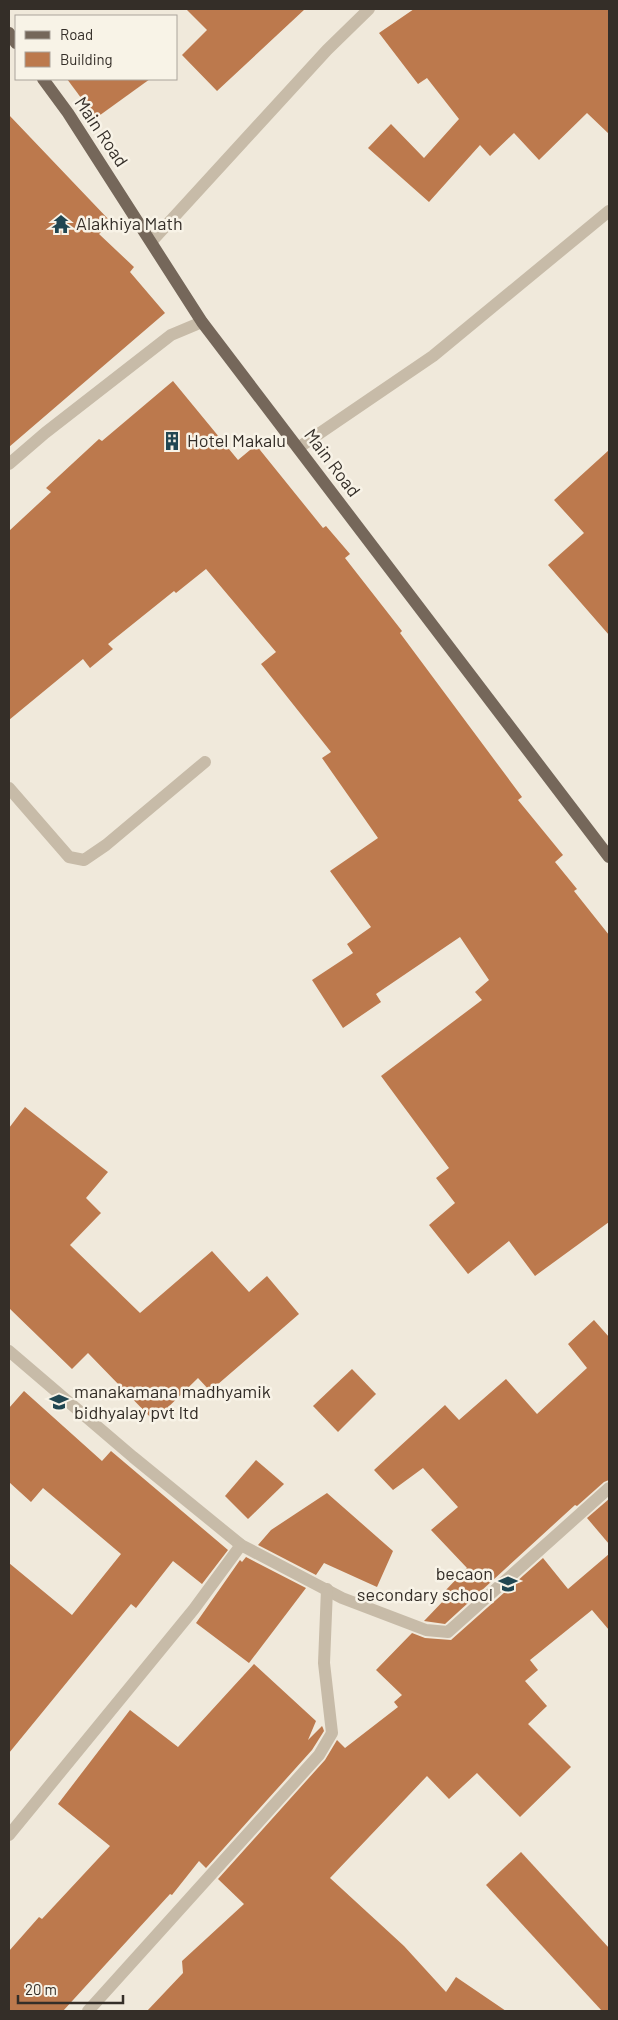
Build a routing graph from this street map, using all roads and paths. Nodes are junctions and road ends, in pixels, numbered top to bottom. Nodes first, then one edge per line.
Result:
1 (369, 9) edge
2 (44, 80) edge
3 (609, 211) edge
4 (152, 241) junction
5 (202, 322) junction
6 (298, 448) junction
7 (9, 464) edge
8 (204, 762) dead end
9 (9, 788) edge
10 (609, 857) edge
11 (9, 1351) edge
12 (609, 1488) edge
13 (241, 1546) junction
14 (327, 1588) junction
15 (9, 1835) edge
16 (88, 2011) edge

1 - 4 street
2 - 4 main road, Main Road
3 - 6 street
4 - 5 main road, Main Road
5 - 6 main road, Main Road
5 - 7 street
6 - 10 main road, Main Road
8 - 9 street
11 - 13 street
12 - 14 street
13 - 14 street
13 - 15 street
14 - 16 street

